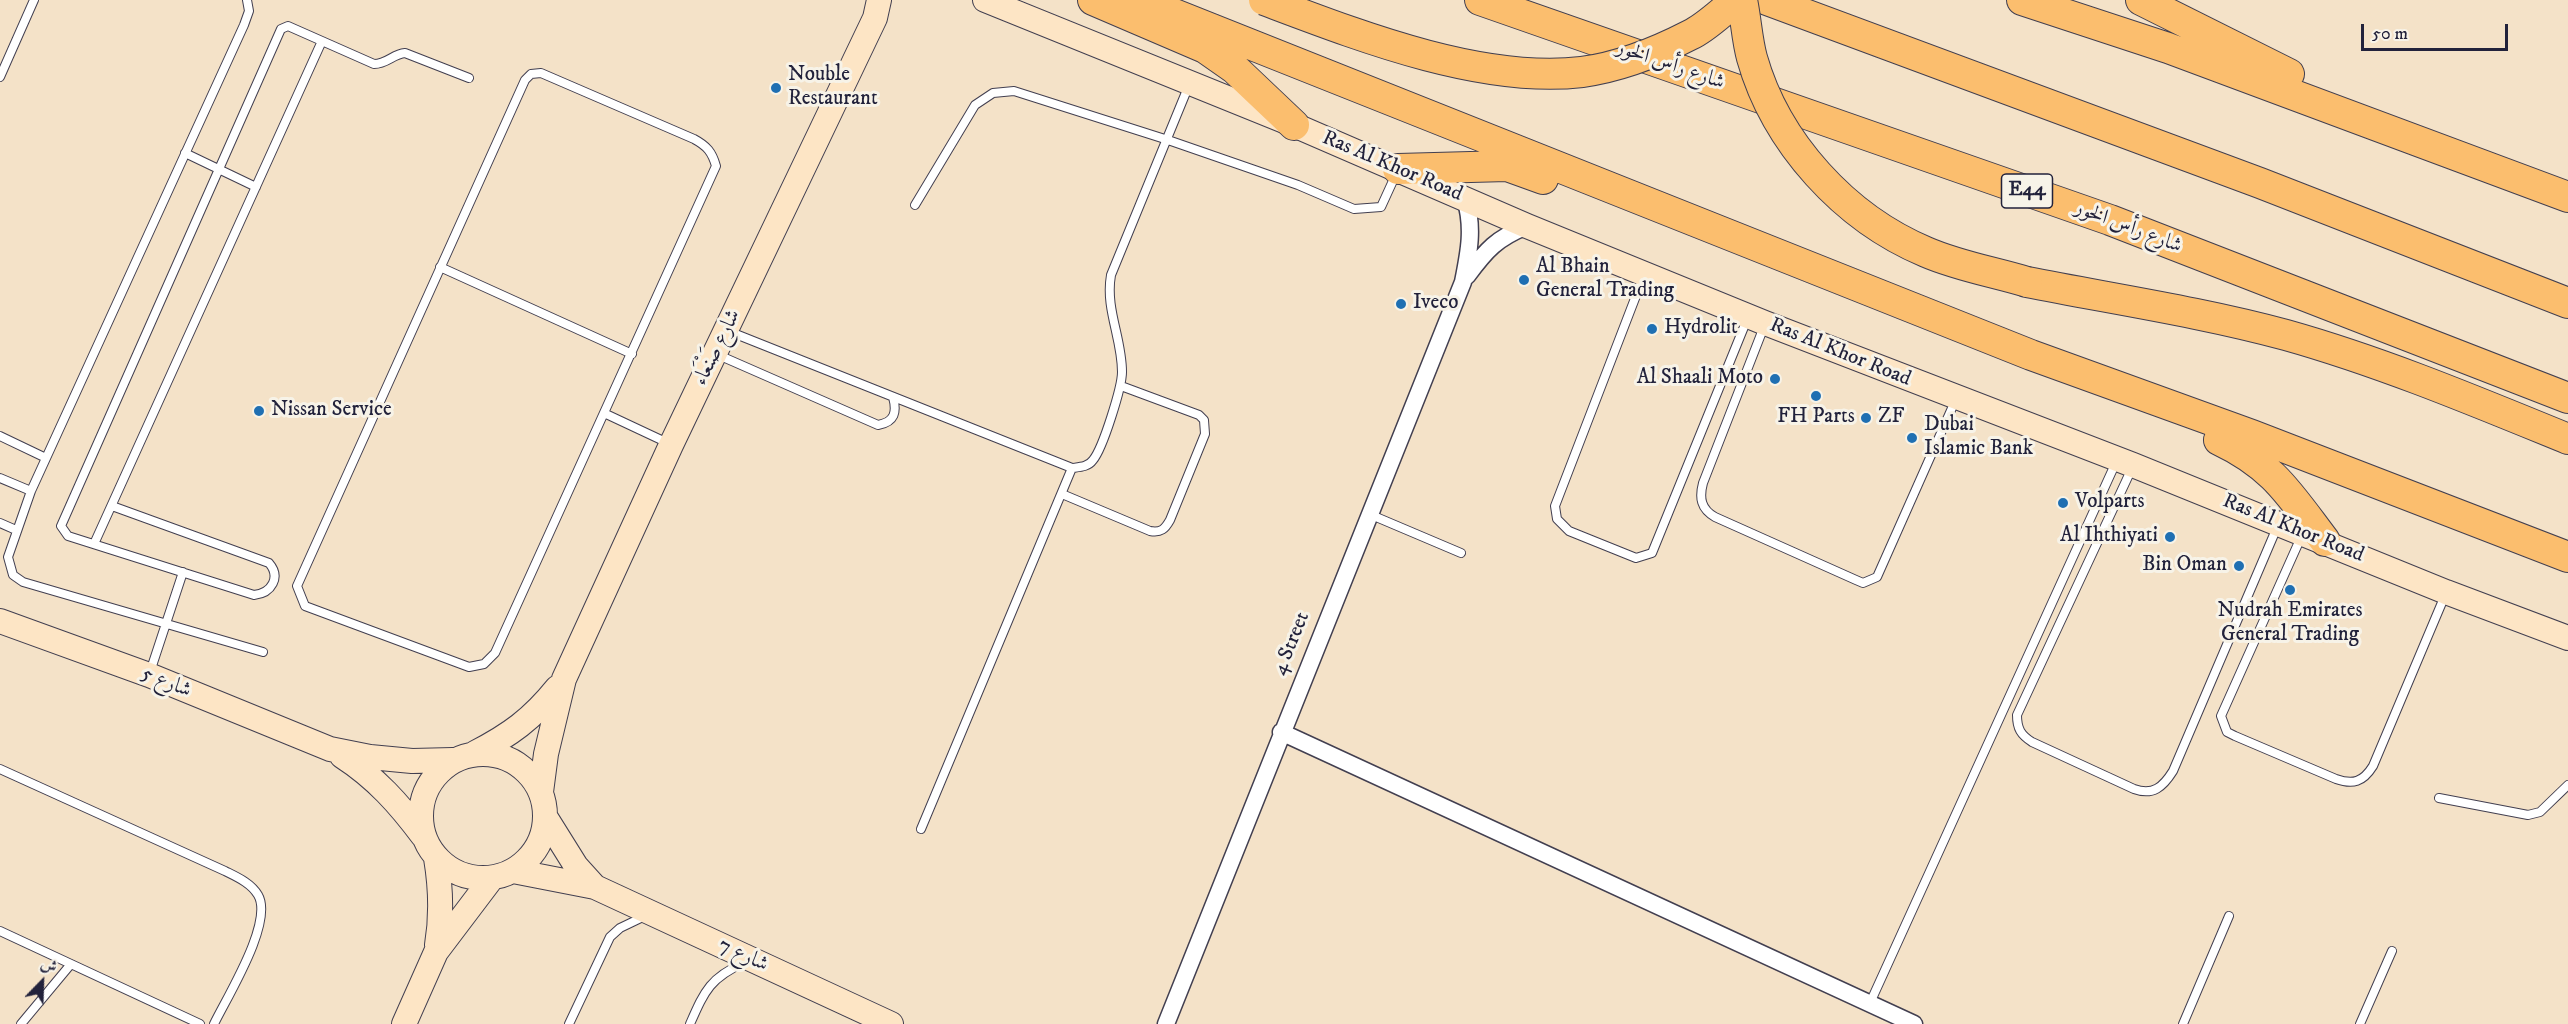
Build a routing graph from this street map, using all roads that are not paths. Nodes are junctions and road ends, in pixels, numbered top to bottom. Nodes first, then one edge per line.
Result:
1 (34, 0) edge
2 (247, 0) edge
3 (897, 0) edge
4 (985, 0) edge
5 (1093, 0) edge
6 (1139, 0) edge
7 (1264, 0) edge
8 (1480, 0) edge
9 (1737, 0) edge
10 (1742, 0) edge
11 (1767, 0) edge
12 (2022, 0) edge
13 (2142, 0) edge
14 (877, 9) edge
15 (322, 41) junction
16 (0, 77) edge
17 (469, 78) dead end
18 (1189, 85) junction
19 (1294, 125) junction
20 (2392, 130) junction
21 (1167, 140) junction
22 (185, 153) junction
23 (218, 168) junction
24 (1398, 169) junction
25 (256, 187) junction
26 (1630, 193) junction
27 (2568, 197) edge
28 (1465, 198) junction
29 (915, 205) dead end
30 (1527, 226) junction
31 (440, 267) junction
32 (1645, 274) junction
33 (1463, 282) junction
34 (2568, 303) edge
35 (1757, 320) junction
36 (726, 331) junction
37 (716, 353) junction
38 (632, 354) junction
39 (2031, 355) junction
40 (1121, 386) junction
41 (893, 397) junction
42 (2568, 398) edge
43 (1956, 399) junction
44 (606, 414) junction
45 (0, 436) edge
46 (2568, 439) edge
47 (671, 445) junction
48 (46, 458) junction
49 (2125, 463) junction
50 (1072, 468) junction
51 (0, 478) edge
52 (31, 491) junction
53 (1062, 494) junction
54 (112, 506) junction
55 (1369, 514) junction
56 (0, 523) edge
57 (2279, 523) junction
58 (16, 530) junction
59 (2314, 537) junction
60 (94, 544) junction
61 (1461, 553) dead end
62 (2568, 557) edge
63 (183, 572) junction
64 (2446, 592) junction
65 (0, 621) edge
66 (166, 624) junction
67 (2568, 638) edge
68 (263, 652) dead end
69 (148, 675) junction
70 (564, 679) junction
71 (1281, 732) junction
72 (330, 748) junction
73 (464, 757) junction
74 (0, 769) edge
75 (2568, 785) edge
76 (541, 792) junction
77 (2439, 798) dead end
78 (546, 818) junction
79 (921, 829) dead end
80 (424, 838) junction
81 (436, 858) junction
82 (502, 874) junction
83 (595, 887) junction
84 (652, 914) junction
85 (2229, 916) dead end
86 (0, 931) edge
87 (2392, 951) dead end
88 (436, 952) junction
89 (752, 960) junction
90 (71, 964) junction
91 (1870, 1003) junction
92 (21, 1024) edge
93 (200, 1024) edge
94 (214, 1024) edge
95 (404, 1024) edge
96 (569, 1024) edge
97 (690, 1024) edge
98 (891, 1024) edge
99 (1166, 1024) edge
100 (1914, 1024) edge
101 (2183, 1024) edge
102 (2360, 1024) edge

1 - 16 lane
2 - 22 lane
3 - 14 street, شارع صَنْعَاء
4 - 18 street, Ras Al Khor Road
5 - 19 highway
6 - 26 highway
7 - 9 highway, bridge
8 - 42 highway, شارع رأس الخور / E44
10 - 46 highway, bridge
11 - 34 highway
12 - 20 highway
13 - 20 highway
14 - 36 street, شارع صَنْعَاء
15 - 17 lane
15 - 23 lane
15 - 25 lane
18 - 19 street, Ras Al Khor Road
18 - 21 lane
19 - 24 street, Ras Al Khor Road
20 - 27 highway
21 - 24 lane
21 - 29 lane
21 - 40 lane
22 - 23 lane
22 - 48 lane
23 - 25 lane
23 - 60 lane
24 - 26 highway
24 - 28 street, Ras Al Khor Road
25 - 54 lane
26 - 39 highway
28 - 30 street, Ras Al Khor Road
28 - 33 street, 4 Street
30 - 32 street, Ras Al Khor Road
30 - 33 street, 4 Street
31 - 38 lane
31 - 38 lane
31 - 44 lane
32 - 35 street, Ras Al Khor Road
32 - 35 lane
33 - 55 street, 4 Street
35 - 43 street, Ras Al Khor Road
35 - 43 lane
36 - 37 street, شارع صَنْعَاء
36 - 41 lane
37 - 41 lane
37 - 47 street, شارع صَنْعَاء
38 - 44 lane
39 - 59 highway
39 - 62 highway
40 - 50 lane
40 - 53 lane
41 - 50 lane
43 - 49 street, Ras Al Khor Road
44 - 47 lane
45 - 48 lane
47 - 70 street, شارع صَنْعَاء
48 - 52 lane
49 - 57 street, Ras Al Khor Road
49 - 57 lane
49 - 91 lane
50 - 53 lane
51 - 52 lane
52 - 58 lane
53 - 79 lane
54 - 60 lane
54 - 63 lane
55 - 61 lane
55 - 71 street, 4 Street
56 - 58 lane
57 - 59 street, Ras Al Khor Road
58 - 66 lane
59 - 64 street, Ras Al Khor Road
59 - 64 lane
60 - 63 lane
63 - 66 lane
64 - 67 street, Ras Al Khor Road
65 - 69 street, شارع 5
66 - 68 lane
66 - 69 lane
69 - 72 street, شارع 5
70 - 73 street, شارع صَنْعَاء
70 - 76 street, شارع صَنْعَاء
71 - 91 street
71 - 99 street, 4 Street
72 - 73 street, شارع 5
72 - 80 street, شارع 5
73 - 76 street
73 - 80 street
74 - 94 lane
75 - 77 lane
76 - 78 street
78 - 82 street
78 - 83 street, شارع 7
80 - 81 street
81 - 82 street
81 - 88 street
82 - 83 street, شارع 7
82 - 88 street
83 - 84 street, شارع 7
84 - 89 street, شارع 7
84 - 96 lane
85 - 101 lane
86 - 90 lane
87 - 102 lane
88 - 95 street
89 - 97 lane
89 - 98 street, شارع 7
90 - 92 lane
90 - 93 lane
91 - 100 street

